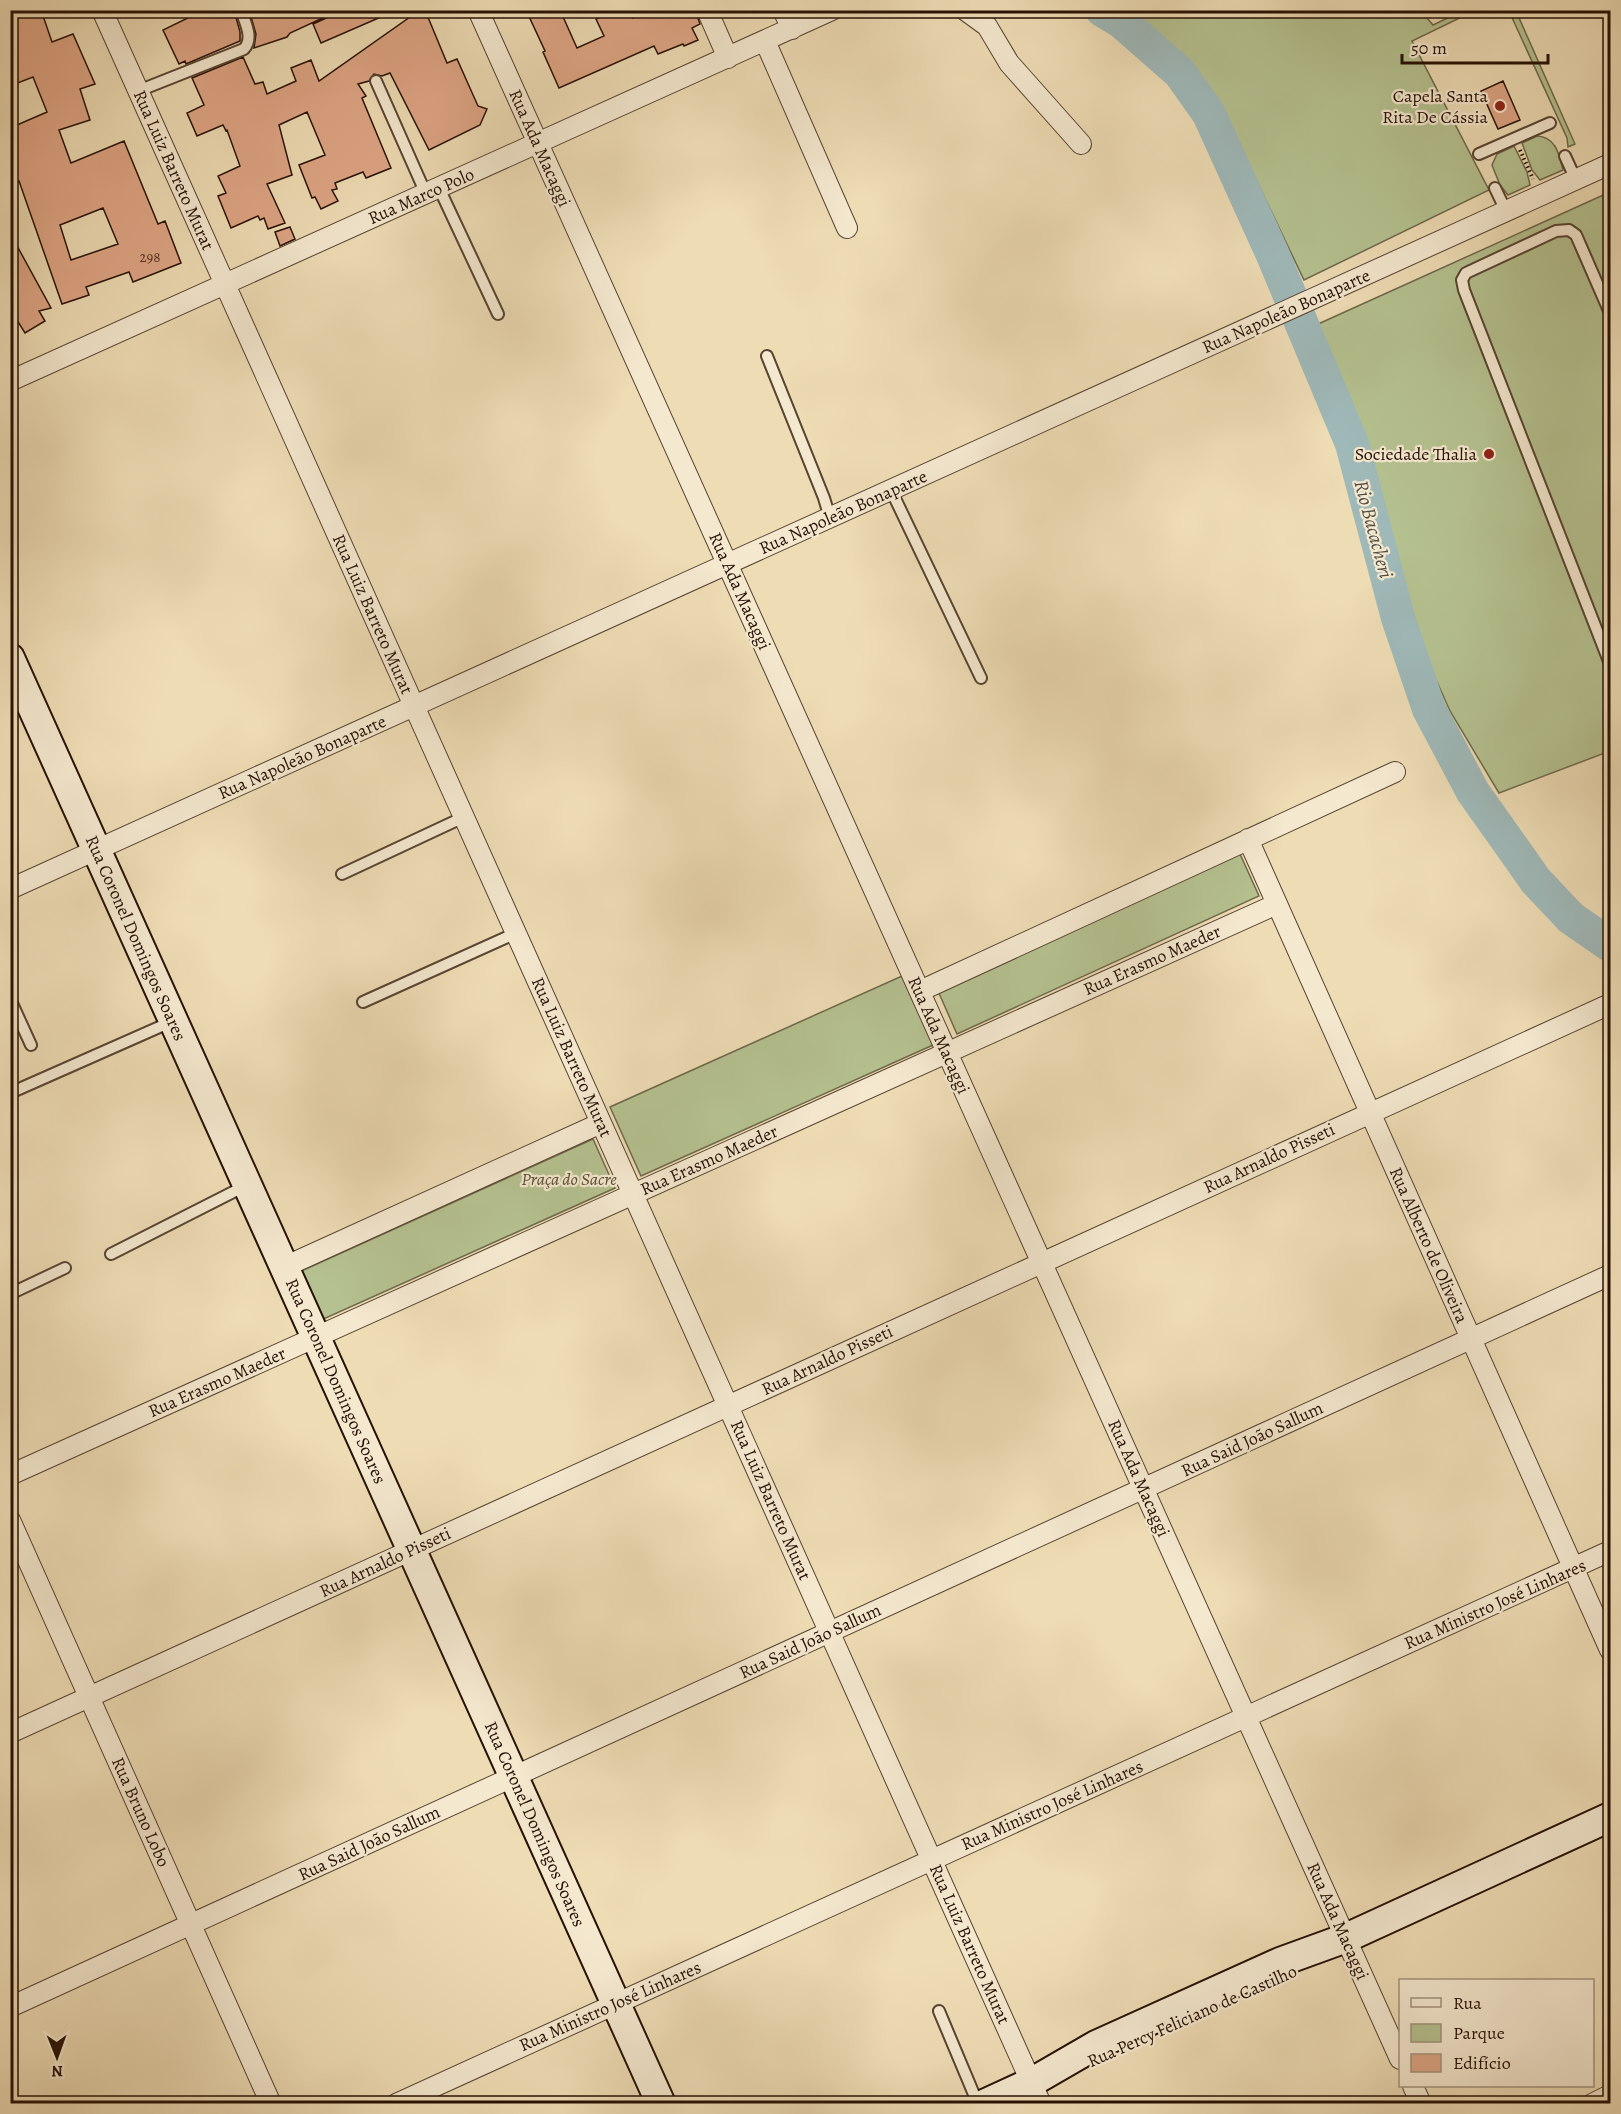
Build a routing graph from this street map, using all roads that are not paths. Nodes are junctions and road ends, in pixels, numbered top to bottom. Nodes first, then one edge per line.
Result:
1 (102, 10) edge
2 (241, 10) edge
3 (478, 10) edge
4 (707, 10) edge
5 (783, 10) edge
6 (832, 10) edge
7 (965, 10) edge
8 (792, 29) junction
9 (765, 41) junction
10 (728, 58) junction
11 (376, 81) dead end
12 (138, 91) junction
13 (1550, 123) dead end
14 (538, 143) junction
15 (1081, 144) dead end
16 (1479, 154) dead end
17 (1565, 156) dead end
18 (1611, 164) edge
19 (1576, 180) junction
20 (1495, 188) dead end
21 (432, 191) junction
22 (1506, 211) junction
23 (847, 228) dead end
24 (225, 284) junction
25 (1611, 313) edge
26 (498, 315) dead end
27 (767, 356) dead end
28 (10, 381) edge
29 (891, 490) junction
30 (830, 518) junction
31 (728, 564) junction
32 (10, 658) edge
33 (1611, 664) edge
34 (981, 678) dead end
35 (414, 706) junction
36 (1395, 772) dead end
37 (464, 817) junction
38 (1248, 839) junction
39 (97, 850) junction
40 (342, 874) dead end
41 (10, 889) edge
42 (1277, 904) junction
43 (516, 933) junction
44 (920, 991) junction
45 (10, 999) edge
46 (363, 1002) dead end
47 (1611, 1004) edge
48 (173, 1021) junction
49 (31, 1044) dead end
50 (947, 1052) junction
51 (10, 1093) edge
52 (1370, 1112) junction
53 (601, 1123) junction
54 (248, 1185) junction
55 (633, 1194) junction
56 (111, 1254) dead end
57 (1042, 1262) junction
58 (284, 1267) junction
59 (65, 1268) dead end
60 (1611, 1275) edge
61 (10, 1294) edge
62 (316, 1337) junction
63 (1471, 1339) junction
64 (728, 1405) junction
65 (10, 1475) edge
66 (1144, 1488) junction
67 (10, 1520) edge
68 (412, 1550) junction
69 (1611, 1551) edge
70 (1574, 1568) junction
71 (830, 1632) junction
72 (1611, 1650) edge
73 (90, 1697) junction
74 (1246, 1717) junction
75 (10, 1733) edge
76 (514, 1777) junction
77 (1611, 1817) edge
78 (932, 1860) junction
79 (191, 1924) junction
80 (1346, 1938) junction
81 (616, 2004) junction
82 (10, 2007) edge
83 (939, 2011) dead end
84 (1399, 2055) edge
85 (1414, 2087) edge
86 (1036, 2093) edge
87 (1611, 2095) edge
88 (271, 2103) edge
89 (396, 2103) edge
90 (661, 2103) edge
91 (978, 2103) edge
92 (984, 2103) edge
93 (1421, 2103) edge
94 (1592, 2103) edge

1 - 12 street, Rua Luiz Barreto Murat
2 - 12 lane
3 - 14 street, Rua Ada Macaggi
4 - 10 street
5 - 8 street
6 - 8 street, Rua Marco Polo
7 - 15 street
8 - 9 street, Rua Marco Polo
9 - 10 street, Rua Marco Polo
9 - 23 street
10 - 14 street, Rua Marco Polo
11 - 21 lane
12 - 24 street, Rua Luiz Barreto Murat
13 - 16 lane
14 - 21 street, Rua Marco Polo
14 - 31 street, Rua Ada Macaggi
17 - 19 lane
18 - 19 street, Rua Napoleão Bonaparte
19 - 22 street, Rua Napoleão Bonaparte
20 - 22 lane
21 - 24 street, Rua Marco Polo
21 - 26 lane
22 - 29 street, Rua Napoleão Bonaparte
24 - 28 street, Rua Marco Polo
24 - 35 street, Rua Luiz Barreto Murat
25 - 33 lane
27 - 30 lane
29 - 30 street, Rua Napoleão Bonaparte
29 - 34 lane
30 - 31 street, Rua Napoleão Bonaparte
31 - 35 street, Rua Napoleão Bonaparte
31 - 44 street, Rua Ada Macaggi
32 - 39 street, Rua Coronel Domingos Soares
35 - 37 street, Rua Luiz Barreto Murat
35 - 39 street, Rua Napoleão Bonaparte
36 - 38 street
37 - 40 lane
37 - 43 street, Rua Luiz Barreto Murat
38 - 42 street, Rua Alberto de Oliveira
38 - 44 street
39 - 41 street, Rua Napoleão Bonaparte
39 - 48 street, Rua Coronel Domingos Soares
42 - 50 street, Rua Erasmo Maeder
42 - 52 street, Rua Alberto de Oliveira
43 - 46 lane
43 - 53 street, Rua Luiz Barreto Murat
44 - 50 street, Rua Ada Macaggi
45 - 49 lane
47 - 52 street, Rua Arnaldo Pisseti
48 - 51 lane
48 - 54 street, Rua Coronel Domingos Soares
50 - 55 street, Rua Erasmo Maeder
50 - 57 street, Rua Ada Macaggi
52 - 57 street, Rua Arnaldo Pisseti
52 - 63 street, Rua Alberto de Oliveira
53 - 55 street, Rua Luiz Barreto Murat
53 - 58 street
54 - 56 lane
54 - 58 street, Rua Coronel Domingos Soares
55 - 62 street, Rua Erasmo Maeder
55 - 64 street, Rua Luiz Barreto Murat
57 - 64 street, Rua Arnaldo Pisseti
57 - 66 street, Rua Ada Macaggi
58 - 62 street, Rua Coronel Domingos Soares
59 - 61 lane
60 - 63 street, Rua Said João Sallum
62 - 65 street, Rua Erasmo Maeder
62 - 68 street, Rua Coronel Domingos Soares
63 - 66 street, Rua Said João Sallum
63 - 70 street, Rua Alberto de Oliveira
64 - 68 street, Rua Arnaldo Pisseti
64 - 71 street, Rua Luiz Barreto Murat
66 - 71 street, Rua Said João Sallum
66 - 74 street, Rua Ada Macaggi
67 - 73 street, Rua Bruno Lobo
68 - 73 street, Rua Arnaldo Pisseti
68 - 76 street, Rua Coronel Domingos Soares
69 - 70 street, Rua Ministro José Linhares
70 - 72 street, Rua Alberto de Oliveira
70 - 74 street, Rua Ministro José Linhares
71 - 76 street, Rua Said João Sallum
71 - 78 street, Rua Luiz Barreto Murat
73 - 75 street, Rua Arnaldo Pisseti
73 - 79 street, Rua Bruno Lobo
74 - 78 street, Rua Ministro José Linhares
74 - 80 street, Rua Ada Macaggi
76 - 79 street, Rua Said João Sallum
76 - 81 street, Rua Coronel Domingos Soares
77 - 80 street, Rua Percy Feliciano de Castilho
78 - 81 street, Rua Ministro José Linhares
78 - 86 street, Rua Luiz Barreto Murat
79 - 82 street, Rua Said João Sallum
79 - 88 street, Rua Bruno Lobo
80 - 84 street, Rua Ada Macaggi
80 - 86 street, Rua Percy Feliciano de Castilho
81 - 89 street, Rua Ministro José Linhares
81 - 90 street, Rua Coronel Domingos Soares
83 - 91 lane
85 - 93 street
86 - 92 street, Rua Percy Feliciano de Castilho
87 - 94 street

